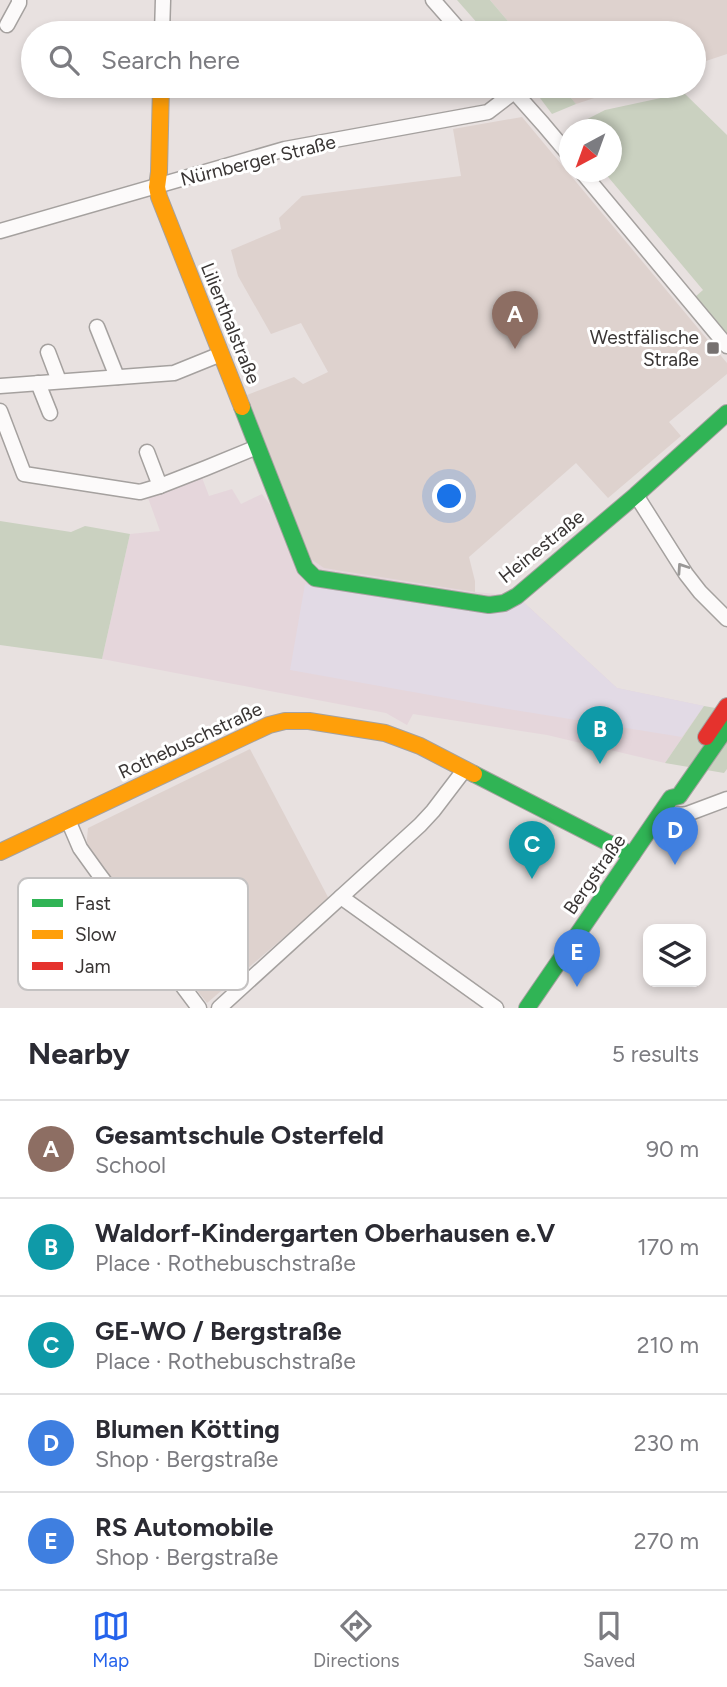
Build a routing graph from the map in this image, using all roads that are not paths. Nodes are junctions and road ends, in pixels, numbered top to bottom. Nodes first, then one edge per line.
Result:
1 (19, 0) edge
2 (163, 0) edge
3 (433, 0) edge
4 (162, 21) edge
5 (451, 21) edge
6 (7, 25) dead end
7 (161, 98) edge
8 (503, 98) edge
9 (520, 98) edge
10 (559, 144) edge
11 (590, 182) edge
12 (156, 187) junction
13 (0, 231) edge
14 (97, 327) dead end
15 (727, 346) edge
16 (48, 352) dead end
17 (221, 354) junction
18 (117, 377) junction
19 (59, 381) junction
20 (38, 383) junction
21 (0, 386) edge
22 (0, 411) edge
23 (50, 413) dead end
24 (727, 413) edge
25 (257, 447) junction
26 (147, 452) dead end
27 (160, 486) junction
28 (636, 495) junction
29 (304, 568) joint
30 (727, 619) edge
31 (727, 706) edge
32 (727, 727) edge
33 (465, 769) junction
34 (671, 798) junction
35 (727, 799) edge
36 (662, 812) junction
37 (68, 820) junction
38 (0, 852) edge
39 (632, 855) junction
40 (102, 878) edge
41 (341, 897) junction
42 (248, 982) edge
43 (186, 990) edge
44 (239, 990) edge
45 (199, 1008) edge
46 (219, 1008) edge
47 (496, 1008) edge
48 (527, 1008) edge

1 - 6 street
2 - 4 street
3 - 5 street
7 - 12 street, Lilienthalstraße
8 - 12 street, Nürnberger Straße
9 - 10 street
11 - 15 street
12 - 13 street, Nürnberger Straße
12 - 17 street, Lilienthalstraße
14 - 18 street
16 - 19 street
17 - 18 street
17 - 25 street, Lilienthalstraße
18 - 19 street
19 - 20 street
20 - 21 street
20 - 23 street
22 - 27 street
24 - 28 street, Heinestraße
25 - 27 street
25 - 29 street, Lilienthalstraße
26 - 27 street
28 - 29 street, Heinestraße
30 -> 28 street
31 - 34 street, Bergstraße
32 - 34 street, Bergstraße
33 - 37 street, Rothebuschstraße
33 - 39 street, Rothebuschstraße
33 - 41 street
34 - 36 street, Bergstraße
35 - 36 street
36 - 39 street, Bergstraße
37 - 38 street, Rothebuschstraße
37 - 40 street
39 - 48 street, Bergstraße
41 - 42 street
41 - 47 street
43 - 45 street
44 - 46 street

